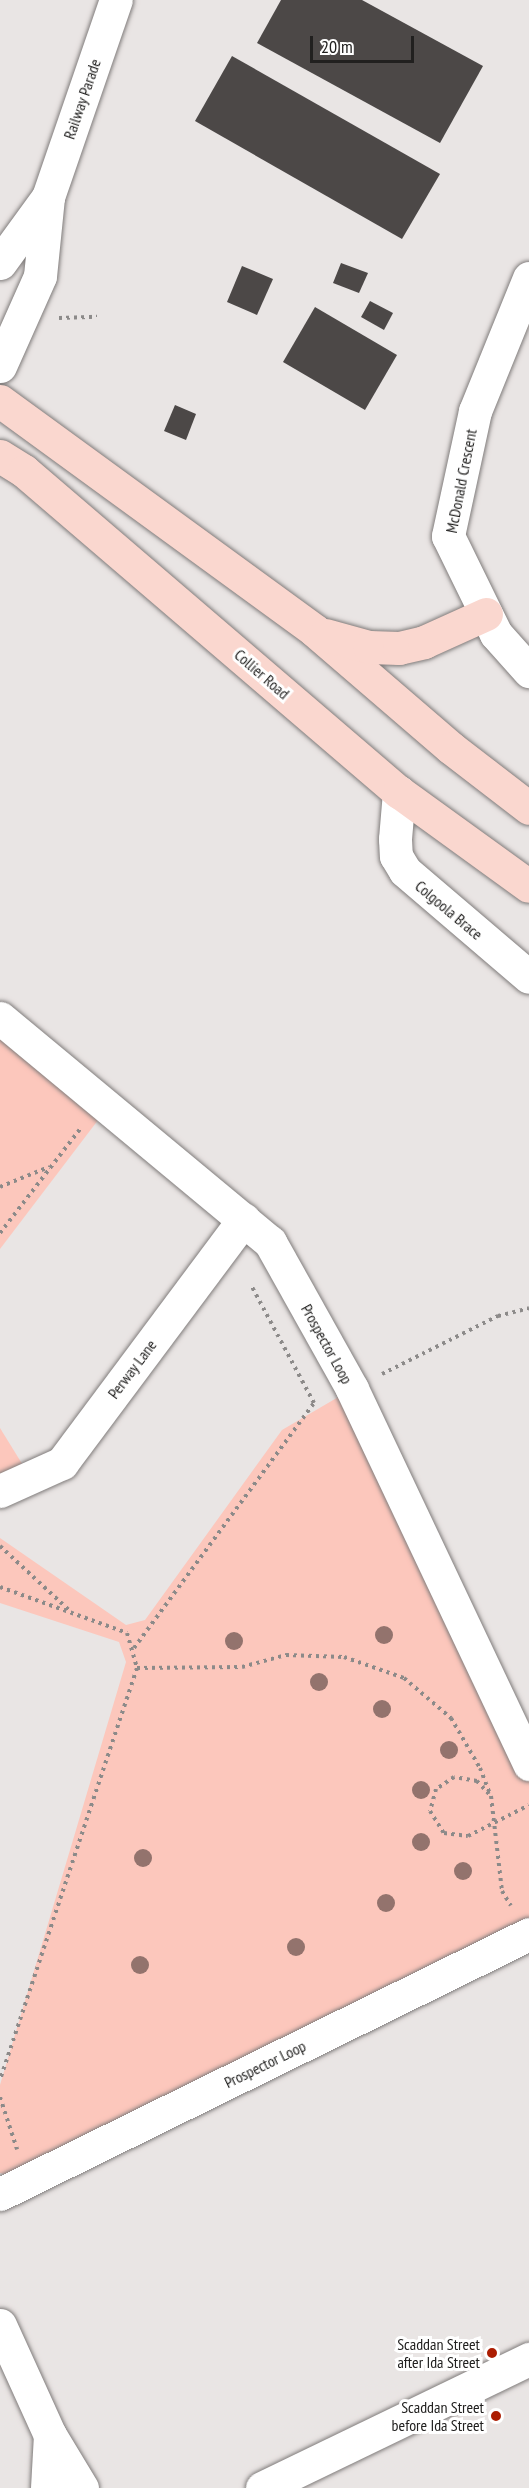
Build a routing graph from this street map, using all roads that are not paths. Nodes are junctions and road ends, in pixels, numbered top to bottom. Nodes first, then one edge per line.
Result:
1 (116, 0) edge
2 (48, 197) junction
3 (0, 264) edge
4 (529, 278) edge
5 (0, 366) edge
6 (0, 401) edge
7 (0, 456) edge
8 (486, 614) junction
9 (315, 631) junction
10 (529, 671) edge
11 (399, 792) junction
12 (529, 808) edge
13 (529, 886) edge
14 (529, 977) edge
15 (0, 1018) edge
16 (236, 1230) junction
17 (0, 1491) edge
18 (529, 1764) edge
19 (521, 1921) edge
20 (13, 2188) edge
21 (0, 2325) edge
22 (529, 2359) edge
23 (50, 2435) junction
24 (47, 2488) edge
25 (82, 2488) edge
26 (262, 2488) edge

1 - 2 street, Railway Parade
2 - 3 street, Railway Parade
2 - 5 street, Railway Parade
4 - 8 street, McDonald Crescent
6 - 9 main road
7 - 11 main road, Collier Road
8 - 9 main road
8 - 10 street, McDonald Crescent
9 - 12 main road
11 - 13 main road, Collier Road
11 - 14 street, Colgoola Brace
15 - 16 street, Prospector Loop
16 - 17 street, Perway Lane
16 - 18 street, Prospector Loop
19 - 20 street, Prospector Loop
21 - 23 street
22 - 26 street
23 - 24 street
23 - 25 street

